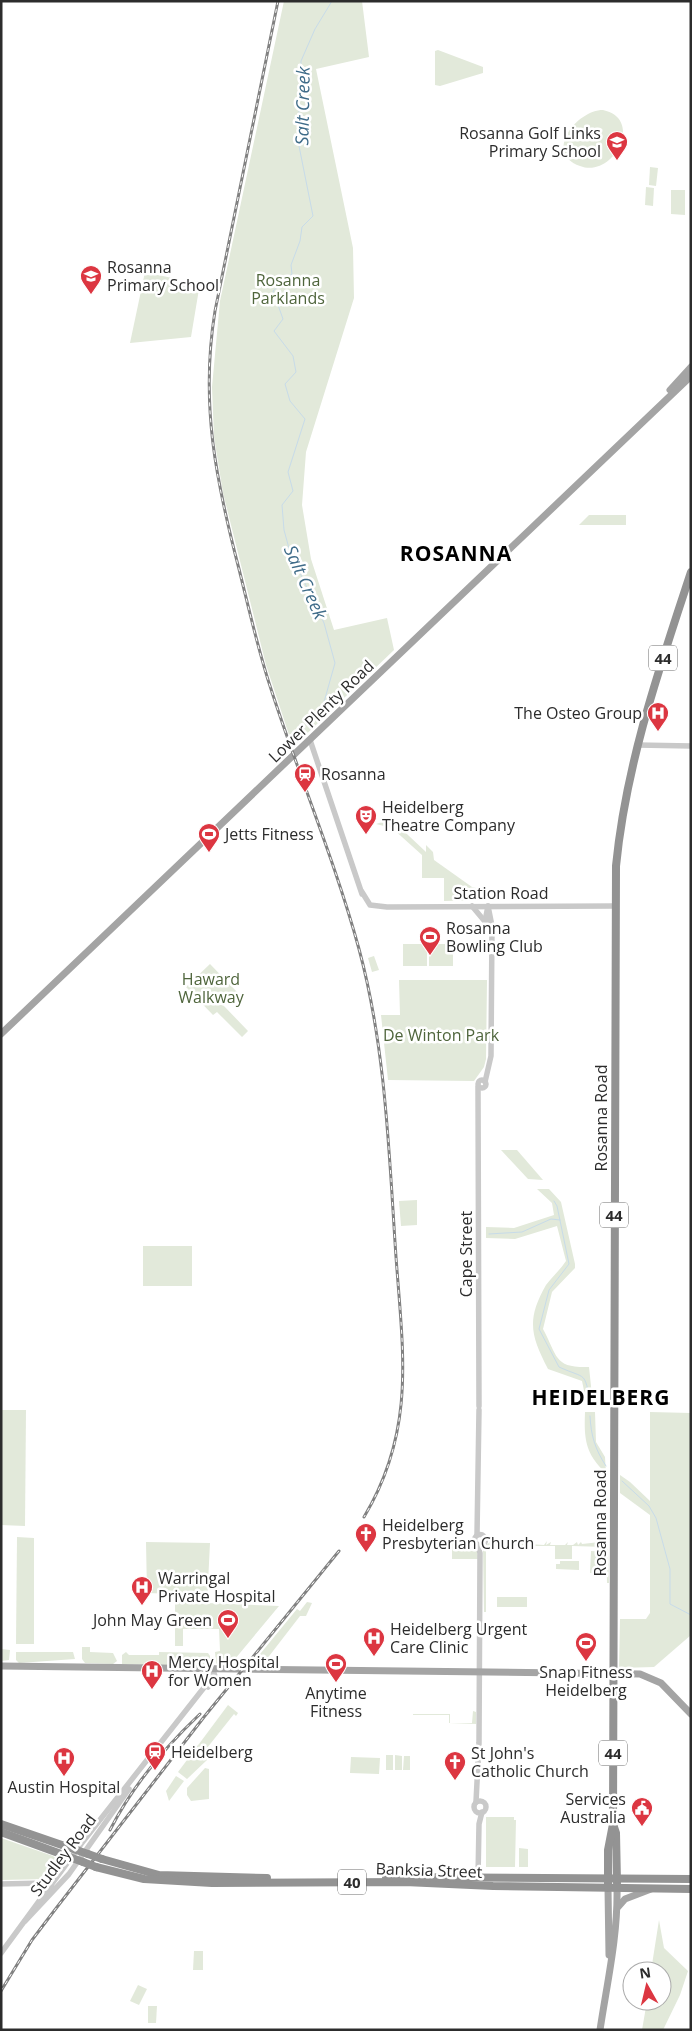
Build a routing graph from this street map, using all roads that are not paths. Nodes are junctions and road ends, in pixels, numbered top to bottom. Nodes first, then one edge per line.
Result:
1 (691, 367) edge
2 (691, 376) edge
3 (658, 406) junction
4 (691, 572) edge
5 (310, 740) junction
6 (637, 745) junction
7 (691, 746) edge
8 (472, 906) junction
9 (488, 906) junction
10 (615, 906) junction
11 (490, 929) junction
12 (1, 1034) edge
13 (480, 1535) junction
14 (477, 1544) junction
15 (484, 1544) junction
16 (480, 1553) junction
17 (1, 1666) edge
18 (213, 1670) junction
19 (480, 1673) junction
20 (613, 1674) junction
21 (691, 1714) edge
22 (479, 1802) junction
23 (479, 1812) junction
24 (1, 1824) edge
25 (613, 1824) junction
26 (1, 1832) edge
27 (94, 1833) junction
28 (82, 1852) junction
29 (59, 1853) junction
30 (77, 1860) junction
31 (60, 1872) junction
32 (607, 1879) junction
33 (617, 1879) junction
34 (691, 1879) edge
35 (479, 1882) junction
36 (1, 1884) edge
37 (53, 1888) junction
38 (608, 1888) junction
39 (617, 1888) junction
40 (654, 1888) junction
41 (691, 1889) edge
42 (618, 1908) junction
43 (1, 1953) edge
44 (610, 1963) junction
45 (600, 2030) edge

1 - 3 main road, Lower Plenty Road
2 - 3 main road, Lower Plenty Road
3 - 5 main road, Lower Plenty Road
4 - 6 highway, Rosanna Road / 44
5 - 8 street, Station Road
5 - 12 main road, Lower Plenty Road
6 - 7 street
6 - 10 highway, Rosanna Road / 44
8 - 9 street, Station Road
8 - 11 street
9 - 10 street, Station Road
9 - 11 street, Cape Street
10 - 20 highway, Rosanna Road / 44
11 - 13 street, Cape Street
13 - 14 street
13 - 15 street
14 - 15 street
14 - 16 street
15 - 16 street
16 - 19 street
17 - 18 main road
18 - 19 main road
18 - 27 street, Studley Road
18 - 27 street, Studley Road
19 - 20 main road
19 - 22 street
20 - 21 main road
20 - 25 highway, 44
22 - 23 street
22 - 23 street
23 - 35 street
24 - 28 highway, 40
25 - 32 highway, 44
25 - 33 highway, 44
26 - 29 highway, 40
27 - 28 street, Studley Road
28 - 30 street, Studley Road
28 - 35 highway, Banksia Street / 40, bridge
29 - 30 highway, 40
29 - 31 street
30 - 31 street, Studley Road
30 - 35 highway, Banksia Street / 40, bridge
30 - 37 street, Studley Road
31 - 37 street, Studley Road
32 - 33 highway, Banksia Street / 40
32 - 35 highway, Banksia Street / 40
32 - 38 highway, 44
33 - 34 highway, Banksia Street / 40
33 - 39 highway, 44
35 - 38 highway, Banksia Street / 40
36 - 37 street
37 - 43 street, Studley Road
38 - 39 highway, Banksia Street / 40
38 - 44 main road, 44
39 - 40 highway, Banksia Street / 40
39 - 42 main road, 44
40 - 41 highway, Banksia Street / 40
40 - 42 main road
42 - 44 main road, 44
44 - 45 main road, 44

